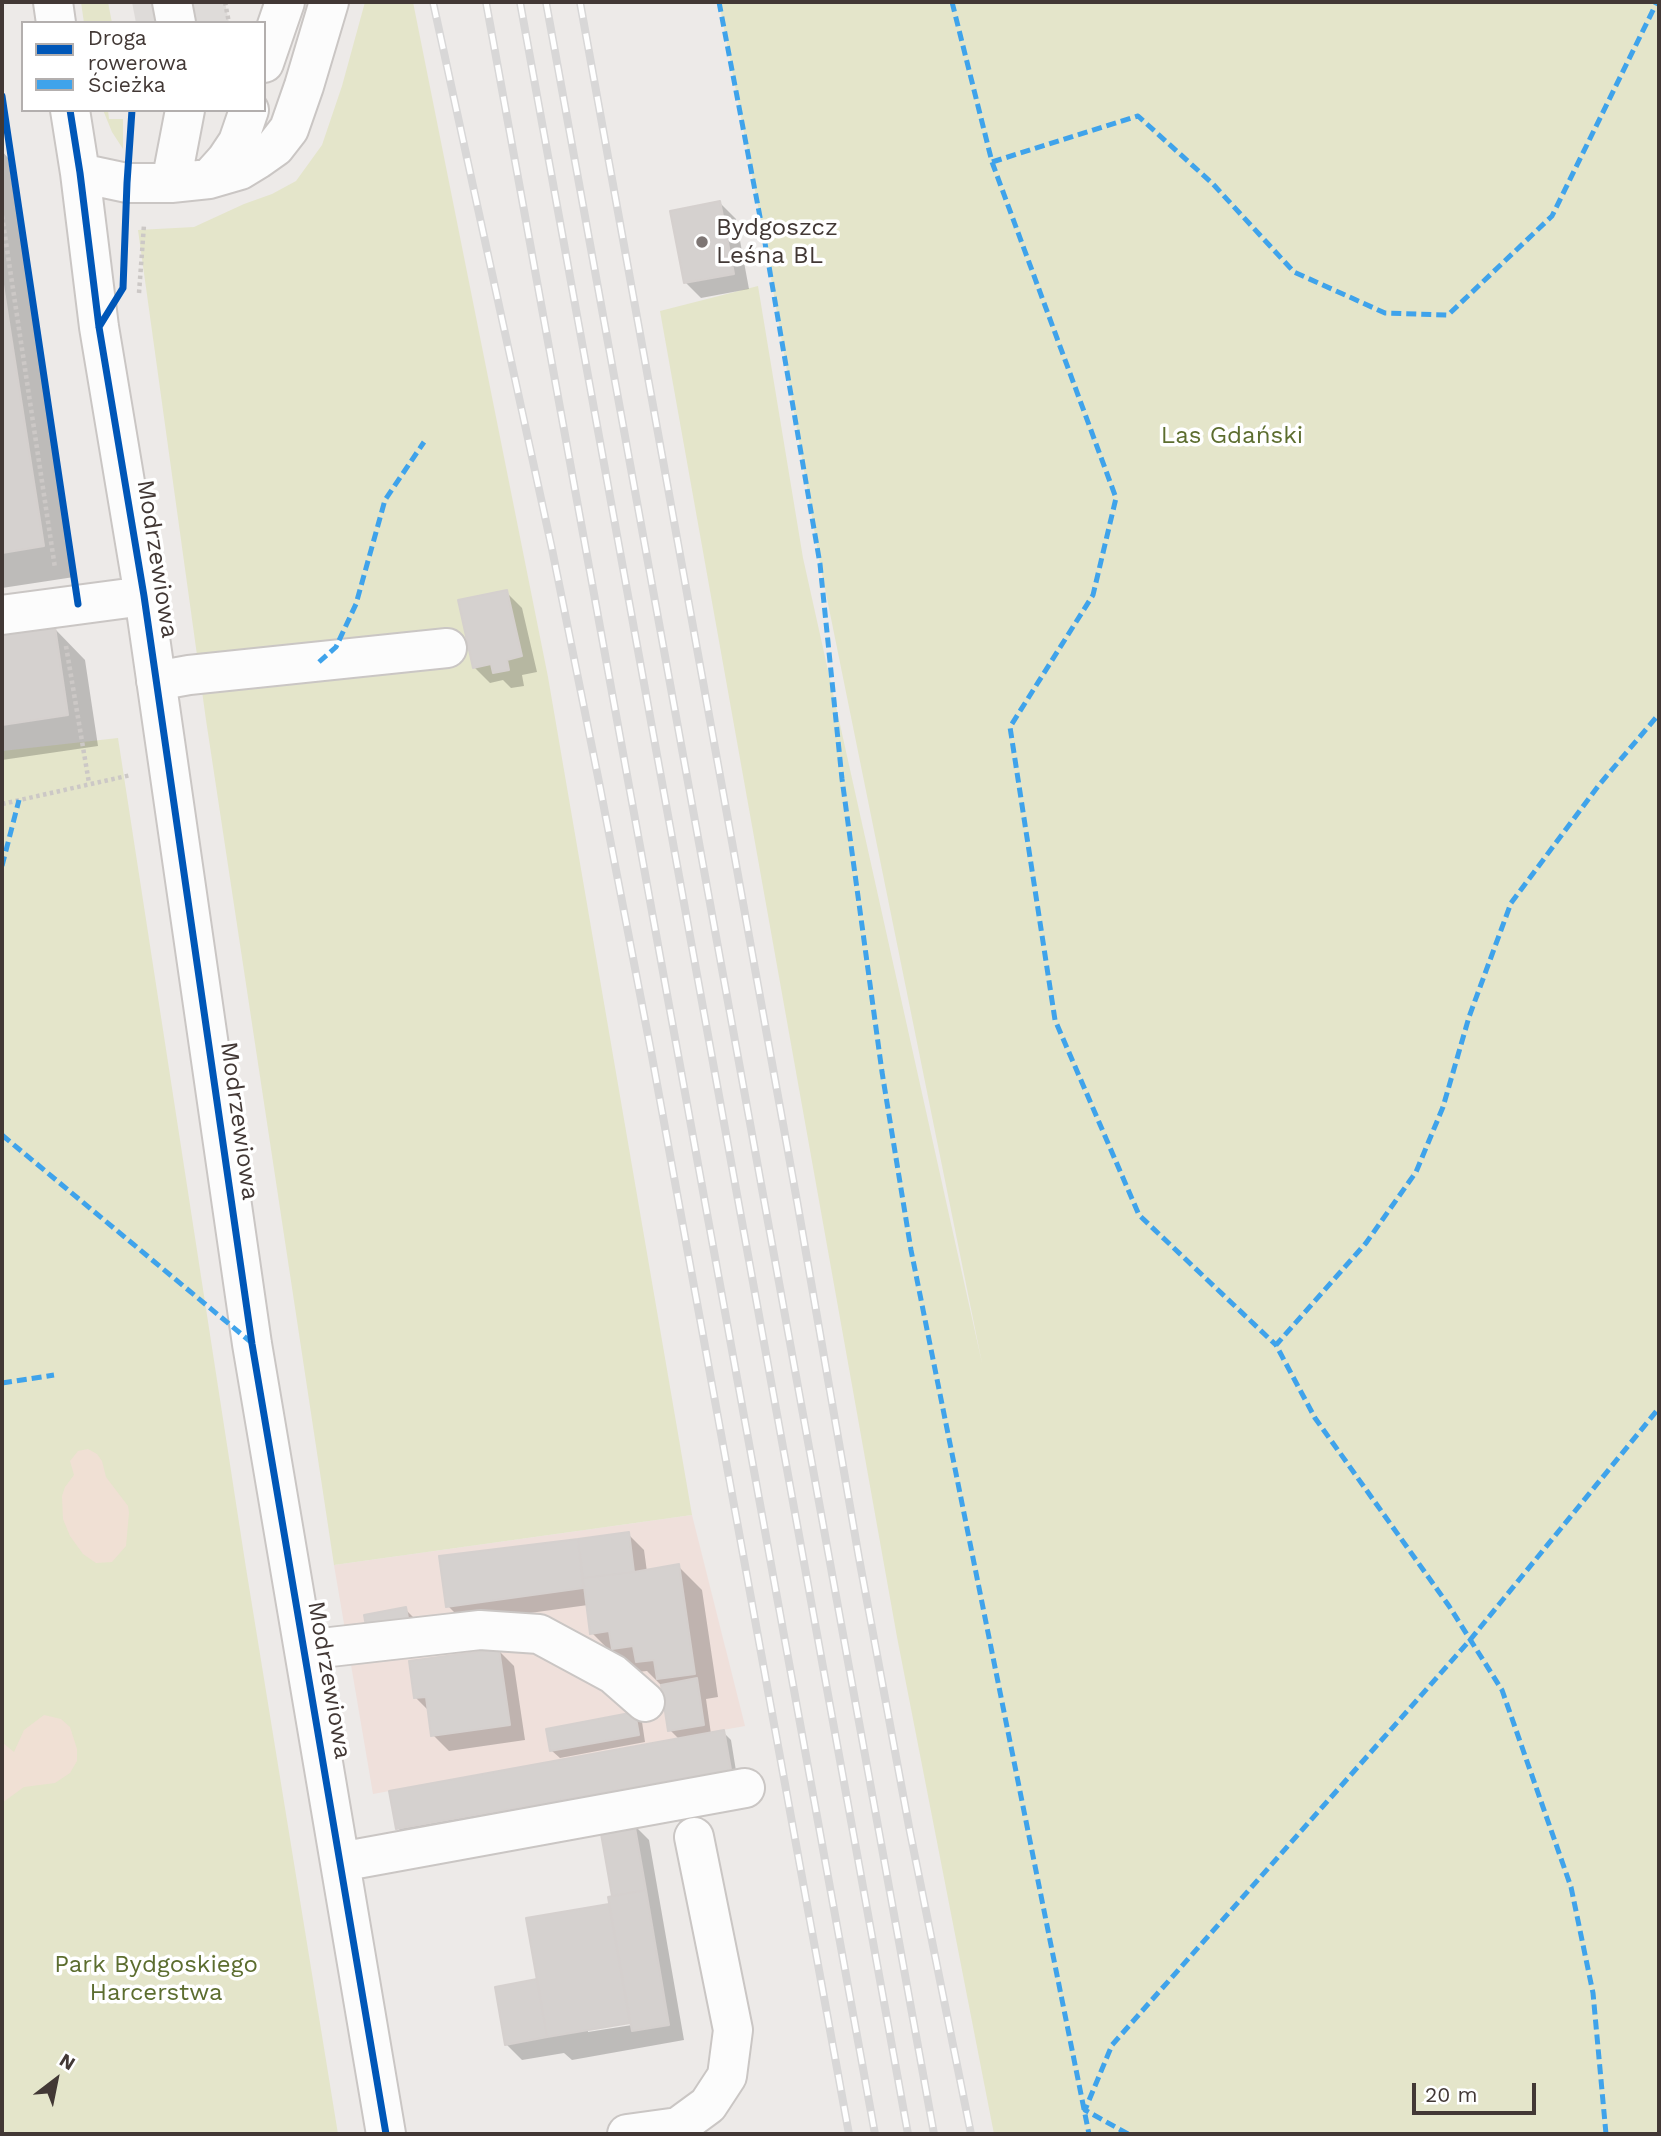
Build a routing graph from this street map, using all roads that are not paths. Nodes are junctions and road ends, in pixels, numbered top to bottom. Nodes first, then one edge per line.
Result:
1 (172, 2) edge
2 (285, 2) edge
3 (329, 2) edge
4 (176, 21) edge
5 (266, 57) edge
6 (70, 112) edge
7 (185, 112) edge
8 (248, 112) edge
9 (80, 173) junction
10 (209, 179) junction
11 (171, 183) junction
12 (144, 596) junction
13 (2, 615) edge
14 (447, 648) dead end
15 (156, 681) junction
16 (304, 1650) junction
17 (645, 1702) dead end
18 (744, 1788) dead end
19 (694, 1837) dead end
20 (340, 1862) junction
21 (386, 2134) edge
22 (626, 2134) edge

1 - 4 street
2 - 5 street
3 - 10 street
6 - 9 street, Modrzewiowa
7 - 11 street
8 - 10 street
9 - 11 street
9 - 12 street, Modrzewiowa
10 - 11 street
12 - 13 street
12 - 15 street, Modrzewiowa
14 - 15 street
15 - 16 street, Modrzewiowa
16 - 17 street
16 - 20 street, Modrzewiowa
18 - 20 street
19 - 22 street
20 - 21 street, Modrzewiowa

